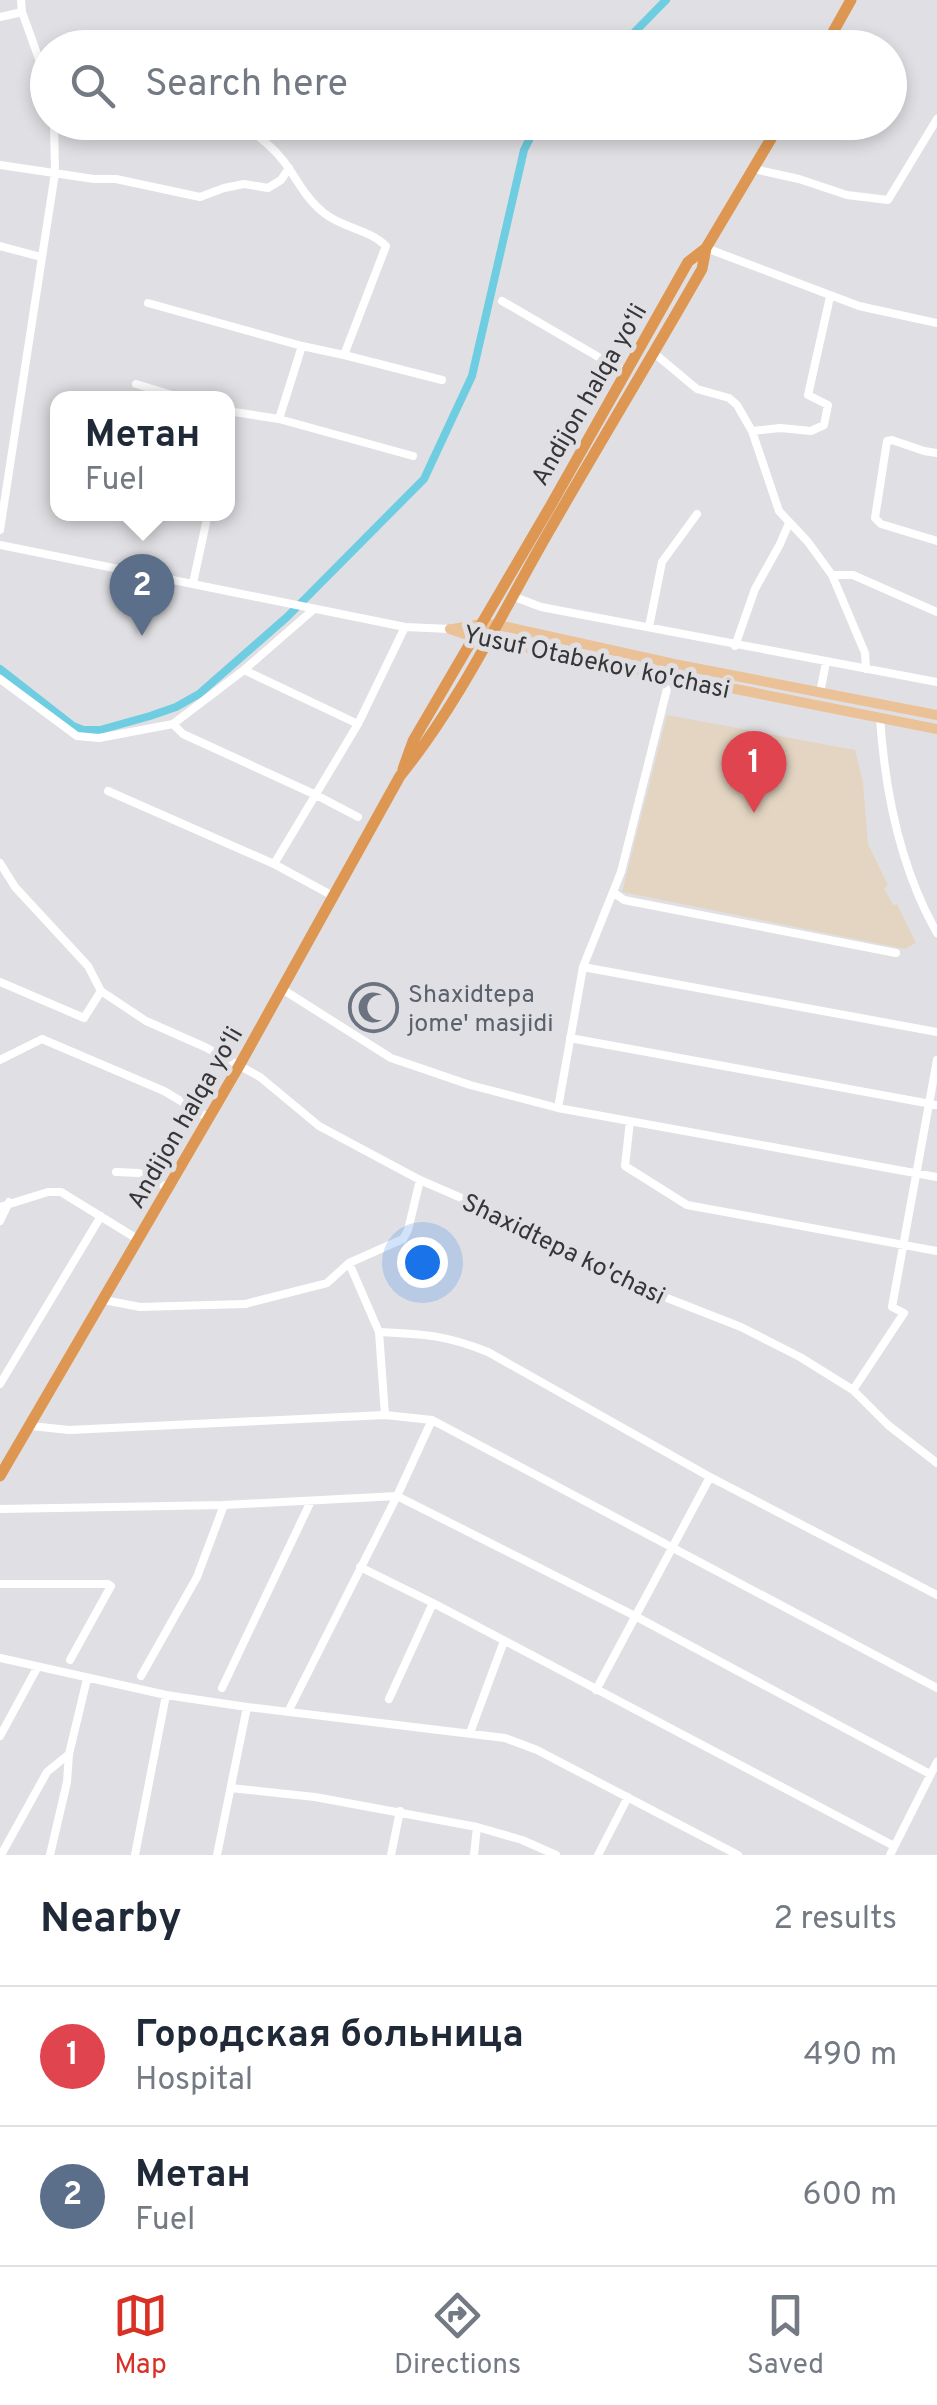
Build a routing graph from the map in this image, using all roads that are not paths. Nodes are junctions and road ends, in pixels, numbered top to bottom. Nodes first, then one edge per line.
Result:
1 (21, 0) edge
2 (851, 0) edge
3 (22, 12) junction
4 (0, 17) edge
5 (30, 30) edge
6 (834, 30) edge
7 (935, 126) edge
8 (54, 140) edge
9 (262, 140) edge
10 (771, 140) edge
11 (0, 165) edge
12 (289, 168) junction
13 (754, 169) junction
14 (55, 173) junction
15 (0, 246) edge
16 (706, 248) junction
17 (41, 257) junction
18 (830, 297) junction
19 (502, 301) dead end
20 (148, 303) dead end
21 (937, 323) edge
22 (302, 346) junction
23 (654, 353) junction
24 (344, 355) junction
25 (626, 373) junction
26 (442, 380) dead end
27 (136, 384) dead end
28 (159, 391) edge
29 (235, 412) edge
30 (279, 418) junction
31 (752, 431) junction
32 (937, 453) edge
33 (414, 456) dead end
34 (697, 514) dead end
35 (206, 521) edge
36 (789, 523) junction
37 (0, 530) edge
38 (937, 541) edge
39 (0, 545) edge
40 (832, 576) junction
41 (193, 583) junction
42 (512, 596) junction
43 (312, 607) junction
44 (937, 612) edge
45 (481, 624) junction
46 (498, 625) junction
47 (405, 626) junction
48 (648, 627) junction
49 (450, 629) junction
50 (473, 638) junction
51 (488, 640) junction
52 (735, 646) junction
53 (826, 662) junction
54 (866, 669) junction
55 (244, 670) junction
56 (670, 678) junction
57 (0, 679) edge
58 (937, 682) edge
59 (820, 693) junction
60 (937, 715) edge
61 (880, 718) junction
62 (173, 724) junction
63 (358, 724) junction
64 (937, 729) edge
65 (400, 776) junction
66 (108, 791) dead end
67 (316, 795) junction
68 (358, 817) dead end
69 (0, 863) edge
70 (274, 864) junction
71 (613, 892) junction
72 (334, 896) junction
73 (937, 933) edge
74 (896, 952) dead end
75 (584, 968) junction
76 (0, 982) edge
77 (282, 989) junction
78 (101, 991) junction
79 (937, 1032) edge
80 (570, 1038) junction
81 (0, 1060) edge
82 (937, 1060) edge
83 (239, 1066) junction
84 (933, 1104) edge
85 (558, 1108) junction
86 (209, 1118) junction
87 (630, 1121) junction
88 (116, 1172) dead end
89 (916, 1174) junction
90 (937, 1177) edge
91 (420, 1180) junction
92 (169, 1188) junction
93 (10, 1202) junction
94 (0, 1207) edge
95 (101, 1216) junction
96 (0, 1221) edge
97 (139, 1240) junction
98 (902, 1244) junction
99 (937, 1251) edge
100 (349, 1263) junction
101 (104, 1300) junction
102 (379, 1332) junction
103 (0, 1384) edge
104 (853, 1390) junction
105 (385, 1416) junction
106 (432, 1420) junction
107 (31, 1426) junction
108 (937, 1463) edge
109 (0, 1476) edge
110 (710, 1477) junction
111 (397, 1496) junction
112 (311, 1501) junction
113 (224, 1504) junction
114 (0, 1510) edge
115 (672, 1546) junction
116 (360, 1567) junction
117 (0, 1584) edge
118 (937, 1596) edge
119 (433, 1603) junction
120 (635, 1616) junction
121 (504, 1641) junction
122 (0, 1658) edge
123 (70, 1660) dead end
124 (37, 1668) junction
125 (142, 1676) dead end
126 (87, 1679) junction
127 (222, 1688) dead end
128 (937, 1688) edge
129 (596, 1690) junction
130 (166, 1695) junction
131 (389, 1699) dead end
132 (247, 1707) junction
133 (288, 1712) junction
134 (470, 1733) junction
135 (0, 1736) edge
136 (69, 1754) junction
137 (937, 1762) edge
138 (930, 1774) junction
139 (231, 1788) junction
140 (628, 1798) junction
141 (400, 1812) junction
142 (477, 1827) junction
143 (892, 1850) edge
144 (1, 1855) edge
145 (50, 1855) edge
146 (135, 1855) edge
147 (217, 1855) edge
148 (391, 1855) edge
149 (474, 1855) edge
150 (555, 1855) edge
151 (598, 1855) edge
152 (738, 1855) edge

1 - 3 street
2 - 6 highway
3 - 4 street
3 - 5 street
7 - 13 street
8 - 14 street
9 - 12 street
10 - 13 highway, Andijon halqa yo‘li
11 - 14 street
12 - 14 street
12 - 24 street
13 - 16 highway, Andijon halqa yo‘li
14 - 17 street
15 - 17 street
16 - 18 street
16 - 23 highway, Andijon halqa yo‘li
16 - 25 highway, Andijon halqa yo‘li
17 - 37 street
18 - 21 street
18 - 31 street
19 - 25 street
20 - 22 street
22 - 24 street
22 - 30 street
23 - 31 street
23 - 42 highway, Andijon halqa yo‘li
24 - 26 street
25 - 45 highway, Andijon halqa yo‘li
27 - 28 street
29 - 30 street
30 - 33 street
31 - 36 street
32 - 38 street
34 - 48 street
35 - 41 street
36 - 40 street
36 - 52 street
39 - 41 street
40 - 44 street
40 - 54 street
41 - 43 street
42 - 46 highway, Andijon halqa yo‘li
42 - 48 street
43 - 47 street
43 - 55 street
45 - 46 main road, Yusuf Otabekov ko'chasi
45 - 49 main road, Yusuf Otabekov ko'chasi
45 - 50 highway, Andijon halqa yo‘li
46 - 51 highway, Andijon halqa yo‘li
46 - 59 main road, Yusuf Otabekov ko'chasi
47 - 49 street
47 - 63 street
48 - 52 street
49 - 50 main road, Yusuf Otabekov ko'chasi
50 - 51 main road, Yusuf Otabekov ko'chasi
50 - 65 highway, Andijon halqa yo‘li
51 - 56 main road, Yusuf Otabekov ko'chasi
51 - 65 highway, Andijon halqa yo‘li
52 - 53 street
53 - 54 street
53 - 59 street
54 - 58 street
55 - 62 street
55 - 63 street
56 - 61 main road, Yusuf Otabekov ko'chasi
56 - 71 street
57 - 62 street
59 - 60 main road, Yusuf Otabekov ko'chasi
61 - 64 main road, Yusuf Otabekov ko'chasi
61 - 73 street
62 - 67 street
63 - 67 street
65 - 72 highway, Andijon halqa yo‘li
66 - 70 street
67 - 68 street
67 - 70 street
69 - 78 street
70 - 72 street
71 - 74 street
71 - 75 street
72 - 77 highway, Andijon halqa yo‘li
75 - 79 street
75 - 80 street
76 - 78 street
77 - 83 highway, Andijon halqa yo‘li
77 - 85 street
78 - 83 street, Shaxidtepa ko'chasi
80 - 84 street
80 - 85 street
81 - 86 street
82 - 84 street
83 - 86 highway, Andijon halqa yo‘li
83 - 91 street, Shaxidtepa ko'chasi
84 - 89 street
85 - 87 street
86 - 92 highway, Andijon halqa yo‘li
87 - 89 street
87 - 98 street
88 - 92 street
89 - 90 street
89 - 98 street
91 - 100 street
91 - 104 street, Shaxidtepa ko'chasi
92 - 97 highway, Andijon halqa yo‘li
93 - 94 street
93 - 95 street
93 - 96 street
95 - 97 street
95 - 103 street
97 - 101 highway, Andijon halqa yo‘li
98 - 99 street
98 - 104 street
100 - 101 street
100 - 102 street
101 - 107 highway, Andijon halqa yo‘li
102 - 105 street
102 - 110 street
104 - 108 street, Shaxidtepa ko'chasi
105 - 106 street
105 - 107 street
106 - 111 street
106 - 115 street
107 - 109 highway, Andijon halqa yo‘li
110 - 115 street
110 - 118 street
111 - 112 street
111 - 116 street
111 - 120 street
112 - 113 street
112 - 127 street
113 - 114 street
113 - 125 street
115 - 120 street
115 - 128 street
116 - 119 street
116 - 133 street
117 - 123 street
119 - 121 street
119 - 131 street
120 - 129 street
120 - 138 street
121 - 129 street
121 - 134 street
122 - 124 street
124 - 126 street
124 - 135 street
126 - 130 street
126 - 136 street
129 - 143 street
130 - 132 street
130 - 146 street
132 - 133 street
132 - 139 street
133 - 134 street
134 - 140 street
136 - 144 street
136 - 145 street
137 - 138 street
138 - 143 street
139 - 141 street
139 - 147 street
140 - 151 street
140 - 152 street
141 - 142 street
141 - 148 street
142 - 149 street
142 - 150 street

